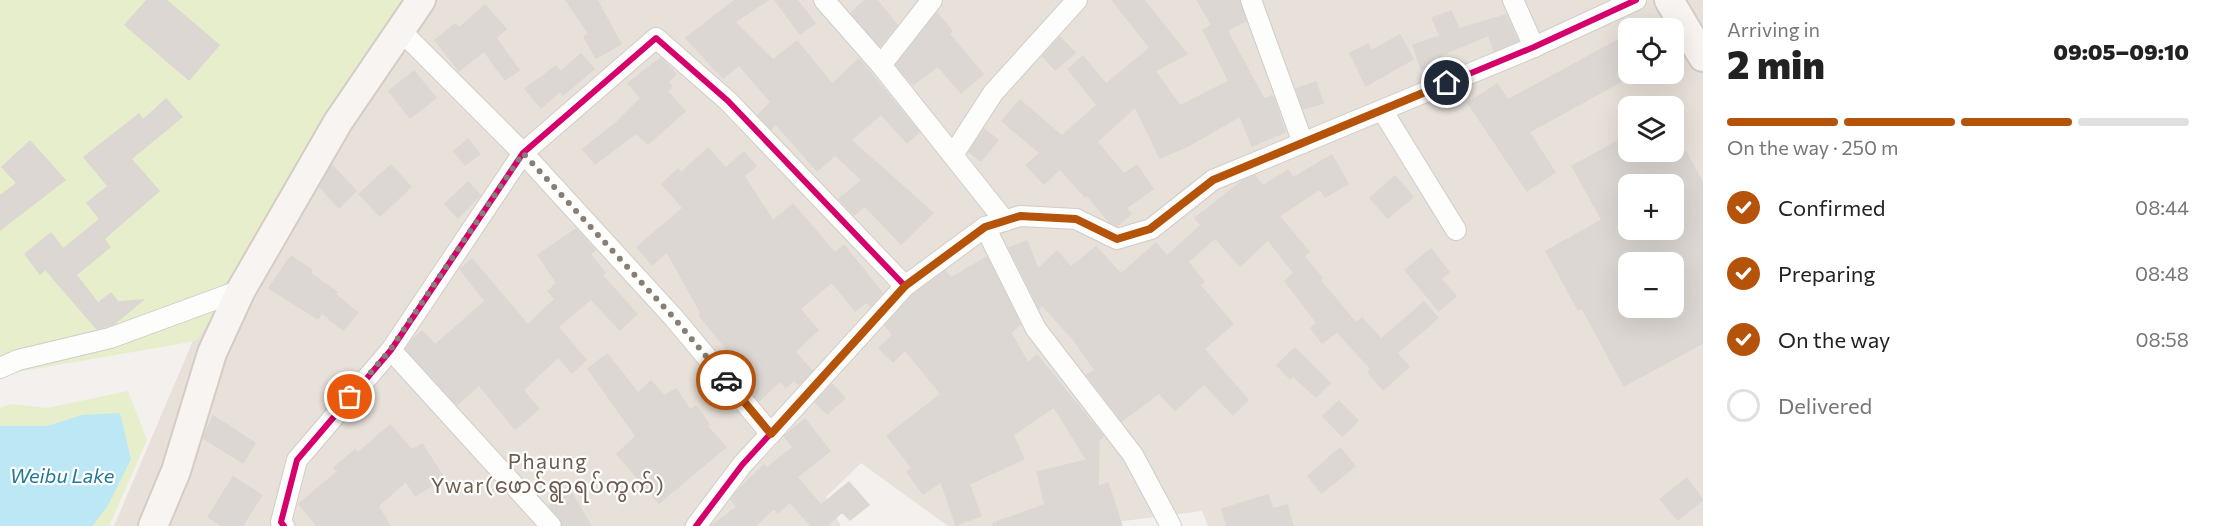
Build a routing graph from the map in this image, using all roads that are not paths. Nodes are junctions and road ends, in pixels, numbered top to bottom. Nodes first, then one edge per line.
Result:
1 (421, 0) edge
2 (824, 0) edge
3 (932, 0) edge
4 (1077, 0) edge
5 (1251, 0) edge
6 (1513, 0) edge
7 (1636, 0) edge
8 (1669, 0) edge
9 (400, 30) junction
10 (1534, 47) junction
11 (1703, 57) edge
12 (881, 65) junction
13 (1382, 110) junction
14 (1303, 143) junction
15 (523, 153) junction
16 (953, 155) junction
17 (1005, 221) junction
18 (985, 227) junction
19 (1456, 230) dead end
20 (905, 286) junction
21 (241, 290) junction
22 (390, 350) junction
23 (0, 368) edge
24 (771, 434) junction
25 (153, 526) edge
26 (284, 526) edge
27 (551, 526) edge
28 (696, 526) edge
29 (1171, 526) edge

1 - 9 main road
2 - 12 street
3 - 12 street
4 - 16 street
5 - 14 street
6 - 10 street
7 - 10 street
8 - 11 main road
9 - 15 street
9 - 21 main road
10 - 13 street
12 - 16 street
13 - 14 street
13 - 19 street
14 - 17 street
15 - 20 street
15 - 22 street
15 - 24 street
16 - 17 street
17 - 18 street
18 - 20 street
18 - 29 street
20 - 24 street
21 - 23 street
21 - 25 main road
22 - 26 street
22 - 27 street
24 - 28 street

